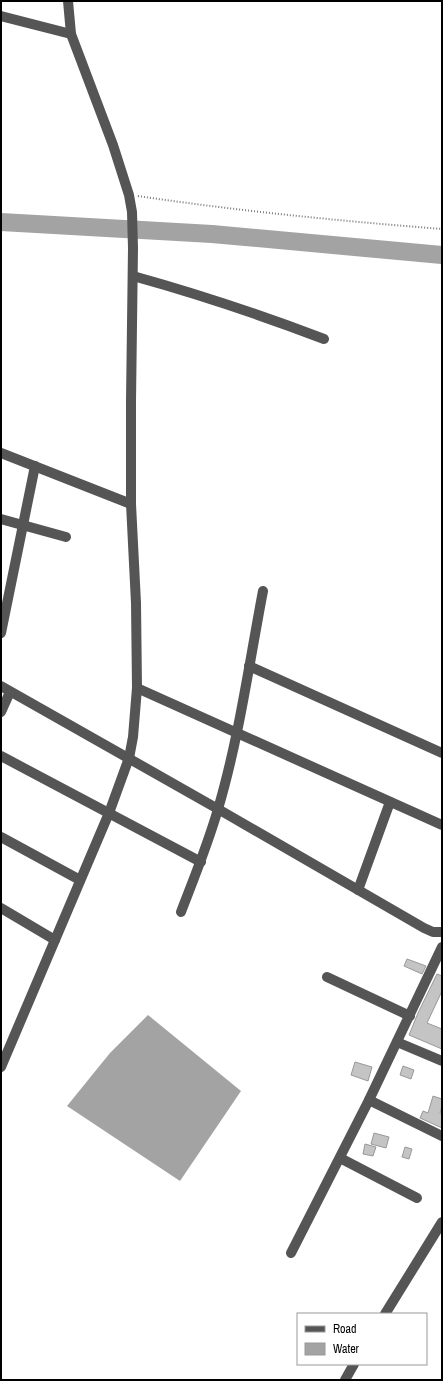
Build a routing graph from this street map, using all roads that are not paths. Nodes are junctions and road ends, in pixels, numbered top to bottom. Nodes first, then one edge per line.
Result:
1 (68, 1) edge
2 (1, 16) edge
3 (71, 34) junction
4 (133, 276) junction
5 (324, 339) dead end
6 (1, 453) edge
7 (35, 466) junction
8 (131, 504) junction
9 (1, 519) edge
10 (22, 525) junction
11 (66, 537) dead end
12 (264, 591) dead end
13 (1, 633) edge
14 (249, 666) junction
15 (1, 686) edge
16 (137, 688) junction
17 (10, 692) junction
18 (1, 712) edge
19 (237, 732) junction
20 (442, 752) edge
21 (1, 756) edge
22 (129, 758) junction
23 (390, 802) junction
24 (218, 809) junction
25 (109, 813) junction
26 (442, 825) edge
27 (1, 836) edge
28 (201, 862) junction
29 (80, 880) junction
30 (358, 890) junction
31 (1, 908) edge
32 (181, 912) dead end
33 (442, 933) edge
34 (55, 940) junction
35 (442, 947) edge
36 (327, 977) dead end
37 (410, 1016) junction
38 (397, 1042) junction
39 (442, 1061) edge
40 (1, 1067) edge
41 (369, 1100) junction
42 (442, 1136) edge
43 (340, 1158) junction
44 (417, 1198) dead end
45 (442, 1222) edge
46 (291, 1253) dead end
47 (386, 1313) edge
48 (353, 1365) edge
49 (345, 1380) edge

1 - 3 street
2 - 3 street
3 - 4 street
4 - 5 street
4 - 8 street
6 - 7 street
7 - 8 street
7 - 10 street
8 - 16 street
9 - 10 street
10 - 11 street
10 - 13 street
12 - 14 street
14 - 19 street
14 - 20 street
15 - 17 street
16 - 19 street
16 - 22 street
17 - 18 street
17 - 22 street
19 - 23 street
19 - 24 street
21 - 25 street
22 - 24 street
22 - 25 street
23 - 26 street
23 - 30 street
24 - 28 street
24 - 30 street
25 - 28 street
25 - 29 street
27 - 29 street
28 - 32 street
29 - 34 street
30 - 33 street
31 - 34 street
34 - 40 street
35 - 37 street
36 - 37 street
37 - 38 street
38 - 39 street
38 - 41 street
41 - 42 street
41 - 43 street
43 - 44 street
43 - 46 street
45 - 47 street
48 - 49 street

